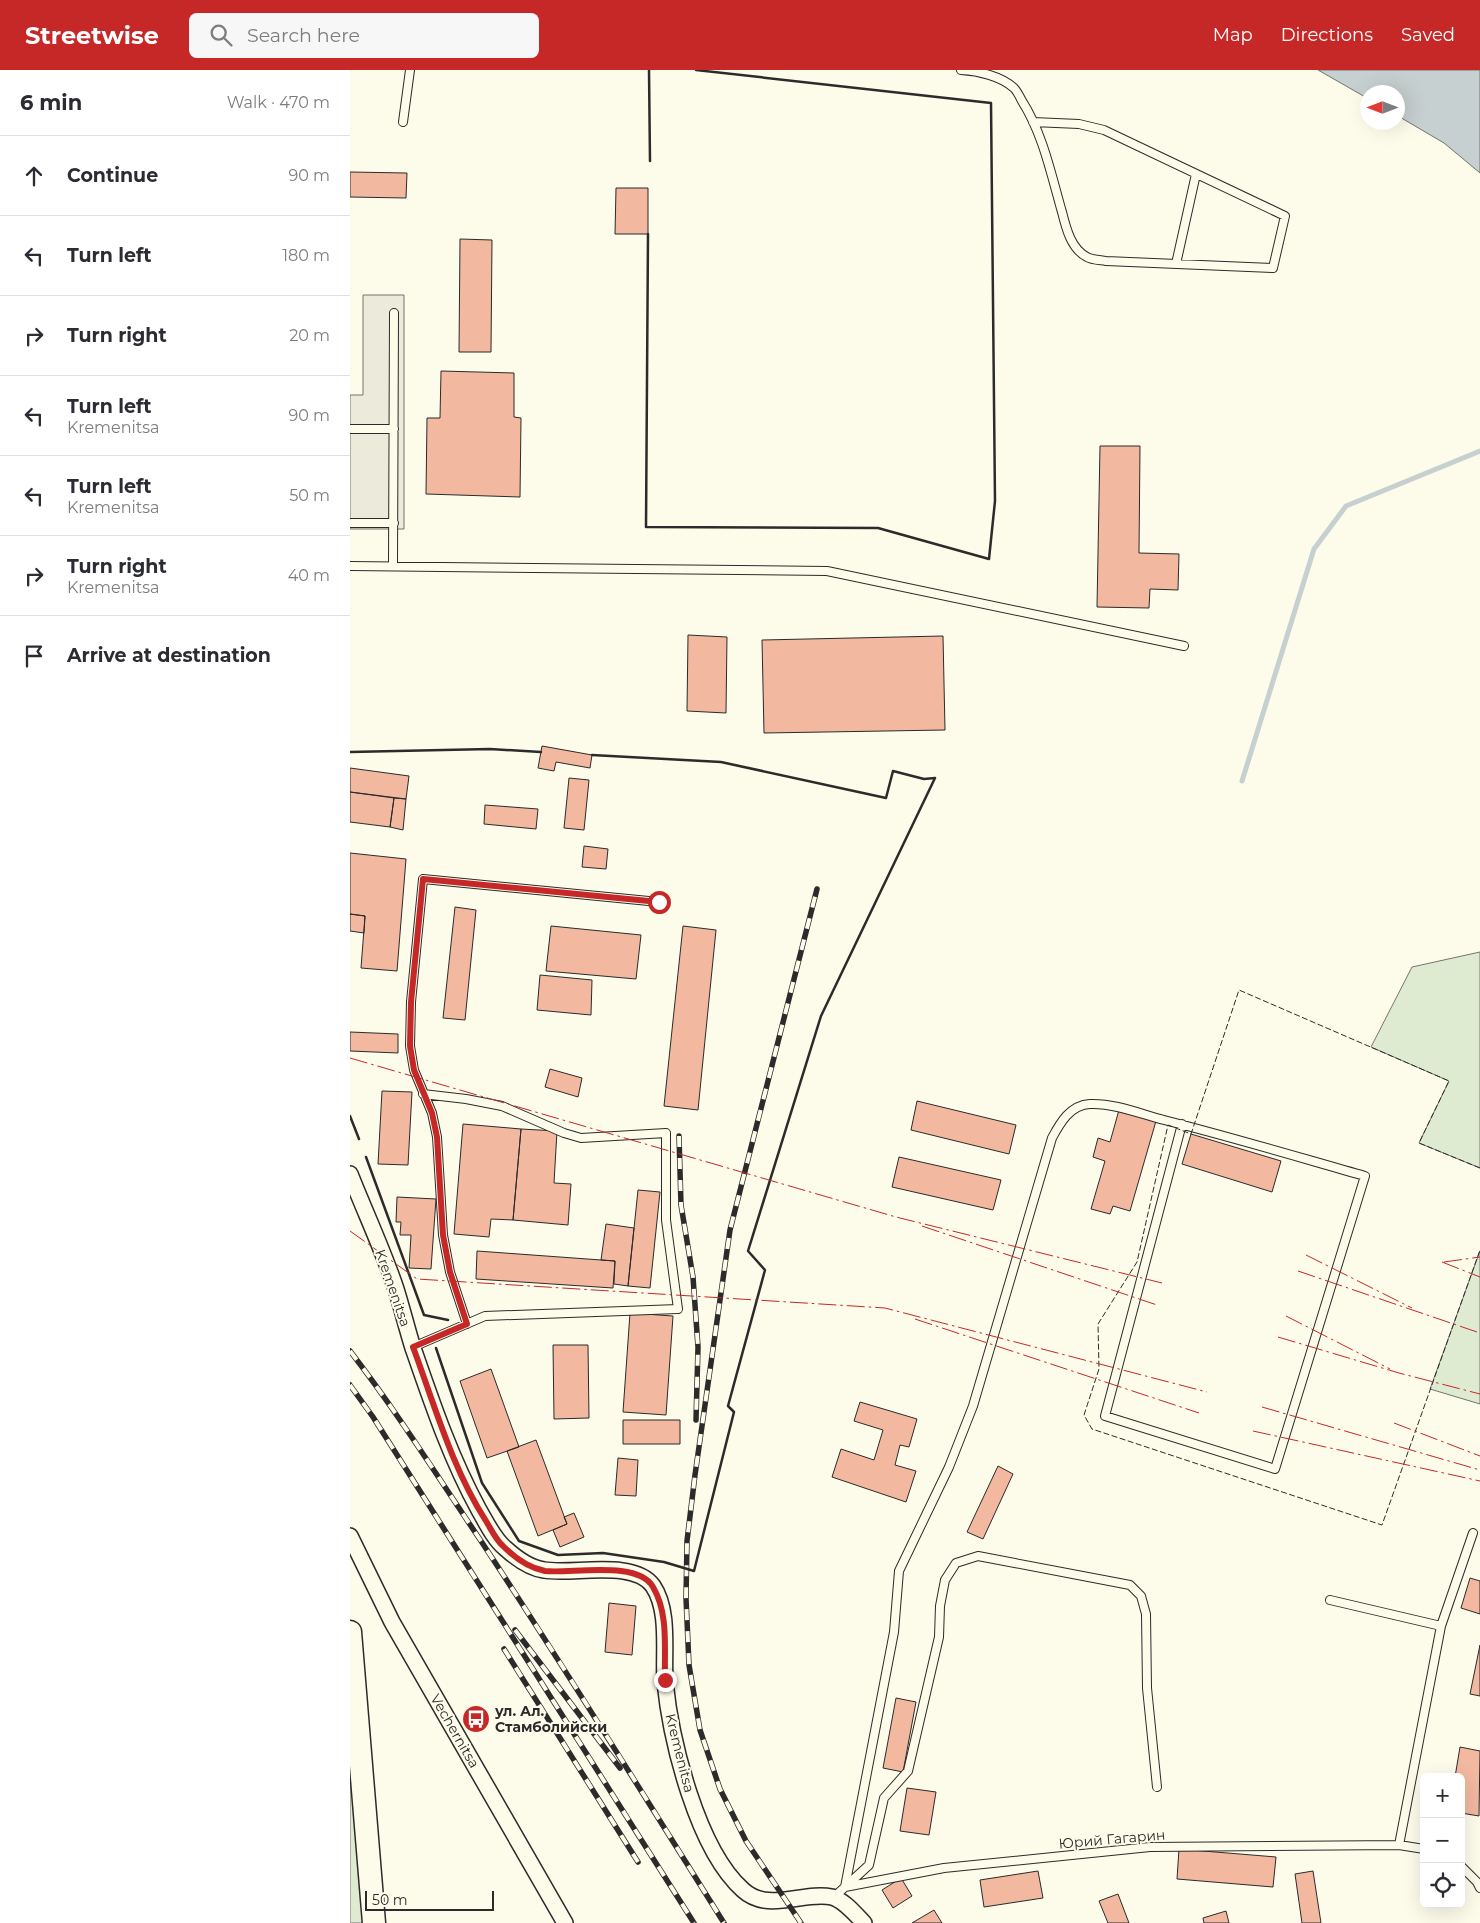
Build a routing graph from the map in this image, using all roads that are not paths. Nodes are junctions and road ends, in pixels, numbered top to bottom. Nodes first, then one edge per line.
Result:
1 (410, 70) edge
2 (961, 70) edge
3 (403, 122) dead end
4 (1033, 122) junction
5 (1196, 174) junction
6 (1176, 264) junction
7 (394, 313) dead end
8 (350, 429) edge
9 (394, 429) junction
10 (394, 523) junction
11 (350, 524) edge
12 (350, 566) edge
13 (393, 566) junction
14 (1184, 646) dead end
15 (659, 902) dead end
16 (423, 1094) junction
17 (1182, 1124) junction
18 (350, 1174) edge
19 (467, 1324) junction
20 (413, 1347) junction
21 (1473, 1533) dead end
22 (350, 1536) edge
23 (1330, 1600) dead end
24 (1441, 1626) junction
25 (350, 1632) edge
26 (1157, 1787) dead end
27 (1399, 1844) junction
28 (1420, 1848) edge
29 (1465, 1870) edge
30 (1480, 1888) edge
31 (840, 1892) junction
32 (374, 1923) edge
33 (565, 1923) edge
34 (864, 1923) edge

1 - 3 lane
2 - 4 lane
4 - 5 lane
4 - 6 lane
5 - 6 lane
5 - 6 lane
7 - 9 lane
8 - 9 lane
9 - 10 lane
10 - 11 lane
10 - 13 lane
12 - 13 lane
13 - 14 lane
15 - 16 lane
16 - 19 lane
16 - 19 lane
17 - 17 lane
17 - 31 lane
18 - 20 street, Kremenitsa
19 - 20 lane
20 - 31 street, Kremenitsa
21 - 24 lane
22 - 33 street, Vechernitsa
23 - 24 lane
24 - 27 lane
25 - 32 street
26 - 31 lane
27 - 28 lane, Юрий Гагарин
27 - 31 lane, Юрий Гагарин
29 - 30 lane
31 - 34 street

